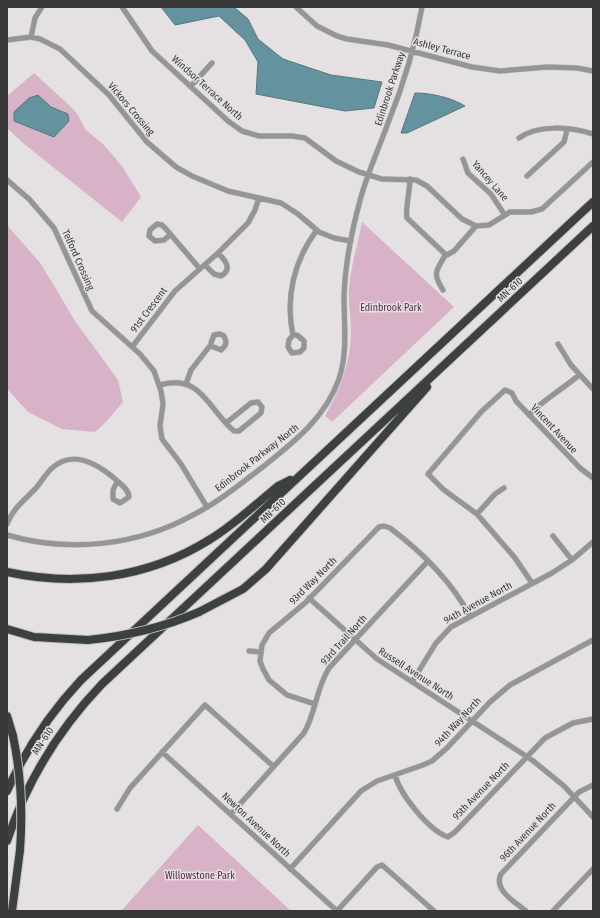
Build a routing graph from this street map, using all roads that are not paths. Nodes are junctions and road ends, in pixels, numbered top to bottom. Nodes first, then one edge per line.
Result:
1 (42, 7) edge
2 (122, 7) edge
3 (296, 7) edge
4 (422, 7) edge
5 (31, 37) junction
6 (7, 40) edge
7 (412, 50) junction
8 (212, 63) dead end
9 (593, 71) edge
10 (191, 86) junction
11 (567, 130) junction
12 (593, 134) edge
13 (519, 138) dead end
14 (462, 159) dead end
15 (593, 162) edge
16 (368, 175) junction
17 (527, 176) dead end
18 (410, 179) junction
19 (7, 180) edge
20 (259, 198) junction
21 (593, 202) edge
22 (504, 214) junction
23 (476, 226) junction
24 (593, 226) edge
25 (317, 230) junction
26 (170, 235) dead end
27 (351, 241) junction
28 (218, 253) junction
29 (446, 254) junction
30 (205, 265) junction
31 (550, 266) junction
32 (200, 269) junction
33 (443, 290) dead end
34 (293, 335) dead end
35 (558, 344) dead end
36 (211, 346) dead end
37 (132, 347) junction
38 (579, 375) junction
39 (186, 384) junction
40 (160, 385) junction
41 (593, 390) edge
42 (529, 415) junction
43 (226, 422) junction
44 (300, 474) junction
45 (593, 478) edge
46 (117, 482) dead end
47 (504, 488) dead end
48 (207, 507) junction
49 (477, 514) junction
50 (7, 524) edge
51 (7, 535) edge
52 (553, 536) dead end
53 (593, 542) edge
54 (572, 560) junction
55 (428, 561) junction
56 (7, 572) edge
57 (532, 583) junction
58 (310, 598) junction
59 (470, 616) junction
60 (7, 629) edge
61 (354, 640) junction
62 (593, 640) edge
63 (249, 651) dead end
64 (261, 652) junction
65 (412, 682) junction
66 (314, 704) junction
67 (7, 716) edge
68 (593, 719) edge
69 (473, 721) junction
70 (162, 752) junction
71 (527, 756) junction
72 (273, 766) junction
73 (395, 775) junction
74 (593, 785) edge
75 (7, 791) edge
76 (574, 797) junction
77 (116, 809) dead end
78 (230, 814) junction
79 (593, 817) edge
80 (7, 841) edge
81 (290, 869) junction
82 (593, 869) edge
83 (12, 911) edge
84 (337, 911) edge
85 (434, 911) edge
86 (526, 911) edge
87 (553, 911) edge

1 - 5 street
2 - 10 street, Windsor Terrace North
3 - 7 street, Ashley Terrace
4 - 7 street, Edinbrook Parkway
5 - 6 street
5 - 20 street, Vickors Crossing
7 - 9 street, Ashley Terrace
7 - 16 street, Edinbrook Parkway
8 - 10 street
10 - 16 street, Windsor Terrace North
11 - 12 street
11 - 13 street
11 - 17 street
14 - 22 street, Yancey Lane
15 - 22 street
16 - 18 street, Windsor Terrace North
16 - 27 street, Edinbrook Parkway North
18 - 23 street
18 - 29 street
19 - 37 street, Telford Crossing
20 - 25 street, Vickors Crossing
20 - 28 street, 91st Crescent
21 - 44 highway, MN-610
22 - 23 street
23 - 29 street
24 - 31 highway, MN-610
25 - 27 street, Vickors Crossing
25 - 34 street
26 - 32 street
27 - 48 street, Edinbrook Parkway North
28 - 30 street, 91st Crescent
28 - 30 street
29 - 33 street
30 - 32 street, 91st Crescent
31 - 60 highway, bridge
31 - 80 highway, MN-610
32 - 37 street, 91st Crescent
35 - 38 street
36 - 39 street
37 - 40 street, Telford Crossing
38 - 41 street
38 - 42 street
39 - 40 street
39 - 43 street
40 - 48 street
42 - 45 street, Vincent Avenue
42 - 49 street, Vincent Avenue
43 - 43 street
44 - 56 highway
44 - 75 highway, MN-610
46 - 50 street
47 - 49 street
48 - 51 street, Edinbrook Parkway North
49 - 57 street
52 - 54 street
53 - 54 street, 94th Avenue North
54 - 57 street, 94th Avenue North
55 - 58 street, 93rd Way North
55 - 59 street
55 - 61 street, 93rd Trail North
57 - 59 street, 94th Avenue North
58 - 61 street, Russell Avenue North
58 - 64 street, 93rd Way North
59 - 65 street, 94th Avenue North
61 - 65 street, Russell Avenue North
61 - 66 street, 93rd Trail North
62 - 69 street, 94th Way North
63 - 64 street
64 - 66 street
65 - 69 street, Russell Avenue North
66 - 72 street, 93rd Trail North
67 - 83 highway, bridge
68 - 71 street, 95th Avenue North
69 - 71 street, Russell Avenue North
69 - 73 street, 94th Way North
70 - 72 street
70 - 77 street
70 - 78 street, Newton Avenue North
71 - 73 street, 95th Avenue North
71 - 76 street, Russell Avenue North
72 - 78 street, 93rd Trail North
73 - 81 street, 94th Way North
74 - 76 street, 96th Avenue North
76 - 79 street, Russell Avenue North
76 - 86 street, 96th Avenue North
78 - 81 street, Newton Avenue North
81 - 84 street, Newton Avenue North
82 - 87 street
84 - 85 street

